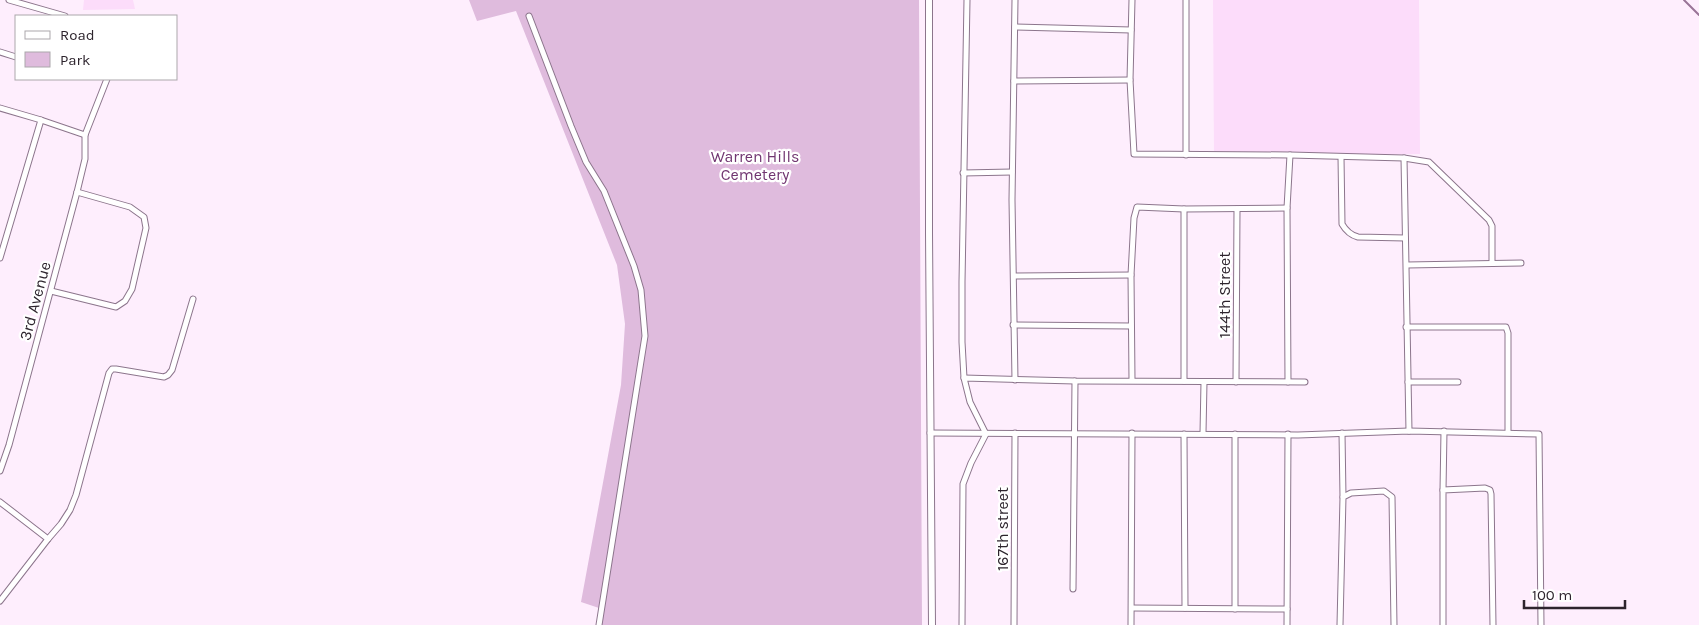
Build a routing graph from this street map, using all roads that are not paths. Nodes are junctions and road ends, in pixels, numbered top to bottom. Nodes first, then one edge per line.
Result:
1 (9, 0) edge
2 (929, 0) edge
3 (967, 0) edge
4 (1015, 0) edge
5 (1132, 0) edge
6 (1186, 0) edge
7 (62, 15) edge
8 (529, 16) dead end
9 (1015, 28) junction
10 (1131, 30) junction
11 (0, 52) edge
12 (15, 57) edge
13 (107, 80) edge
14 (1130, 80) junction
15 (1014, 81) junction
16 (0, 108) edge
17 (41, 120) junction
18 (85, 135) junction
19 (1186, 155) junction
20 (1290, 155) junction
21 (1341, 156) junction
22 (1404, 158) junction
23 (1012, 172) junction
24 (963, 173) junction
25 (77, 192) junction
26 (1287, 208) junction
27 (1184, 209) junction
28 (1237, 209) junction
29 (1405, 238) junction
30 (0, 258) edge
31 (1492, 262) junction
32 (1521, 263) dead end
33 (1406, 265) junction
34 (1131, 275) junction
35 (1014, 276) junction
36 (51, 291) junction
37 (193, 299) dead end
38 (1013, 325) junction
39 (1131, 326) junction
40 (1406, 327) junction
41 (964, 378) junction
42 (1015, 380) junction
43 (1132, 380) junction
44 (1075, 381) junction
45 (1184, 381) junction
46 (1204, 382) junction
47 (1236, 382) junction
48 (1288, 382) junction
49 (1305, 382) dead end
50 (1408, 382) junction
51 (1458, 382) dead end
52 (1409, 431) junction
53 (1444, 431) junction
54 (1074, 432) junction
55 (1508, 432) junction
56 (930, 433) junction
57 (1015, 433) junction
58 (1132, 433) junction
59 (1203, 433) junction
60 (1342, 433) junction
61 (986, 434) junction
62 (1184, 434) junction
63 (1235, 434) junction
64 (1288, 434) junction
65 (0, 471) edge
66 (1443, 490) junction
67 (1343, 497) junction
68 (0, 502) edge
69 (48, 538) junction
70 (1073, 589) dead end
71 (0, 601) edge
72 (1132, 608) junction
73 (1185, 608) junction
74 (1235, 609) junction
75 (1287, 609) junction
76 (599, 625) edge
77 (932, 625) edge
78 (962, 625) edge
79 (1014, 625) edge
80 (1131, 625) edge
81 (1287, 625) edge
82 (1340, 625) edge
83 (1394, 625) edge
84 (1443, 625) edge
85 (1493, 625) edge
86 (1541, 625) edge

1 - 7 street
2 - 56 street
3 - 24 street
4 - 9 street
5 - 10 street
6 - 19 street
8 - 76 street
9 - 10 street
9 - 15 street
10 - 14 street
11 - 12 street
13 - 18 street
14 - 15 street
14 - 19 street
15 - 23 street
16 - 17 street
17 - 18 street
17 - 30 street
18 - 25 street, 3rd Avenue
19 - 20 street
20 - 21 street
20 - 26 street
21 - 22 street
21 - 29 street
22 - 29 street
22 - 31 street
23 - 24 street
23 - 35 street
24 - 41 street
25 - 36 street, 3rd Avenue
25 - 36 street
26 - 28 street
26 - 48 street
27 - 28 street
27 - 34 street
27 - 45 street
28 - 47 street, 144th Street
29 - 33 street
31 - 32 street
31 - 33 street
33 - 40 street
34 - 35 street
34 - 39 street
35 - 38 street
36 - 65 street, 3rd Avenue
37 - 69 street
38 - 39 street
38 - 42 street
39 - 43 street
40 - 50 street
40 - 55 street
41 - 42 street
41 - 61 street
42 - 44 street
43 - 44 street
43 - 45 street
44 - 54 street
45 - 46 street
46 - 47 street
46 - 59 street
47 - 48 street
48 - 49 street
50 - 51 street
50 - 52 street
52 - 53 street
52 - 60 street
53 - 55 street
53 - 66 street
54 - 57 street
54 - 58 street
54 - 70 street
55 - 86 street
56 - 61 street
56 - 77 street
57 - 61 street
57 - 79 street, 167th street
58 - 62 street
58 - 72 street
59 - 62 street
59 - 63 street
60 - 64 street
60 - 67 street
61 - 78 street
62 - 73 street
63 - 64 street
63 - 74 street
64 - 75 street
66 - 84 street
66 - 85 street
67 - 82 street
67 - 83 street
68 - 69 street
69 - 71 street
72 - 73 street
72 - 80 street
73 - 74 street
74 - 75 street
75 - 81 street

